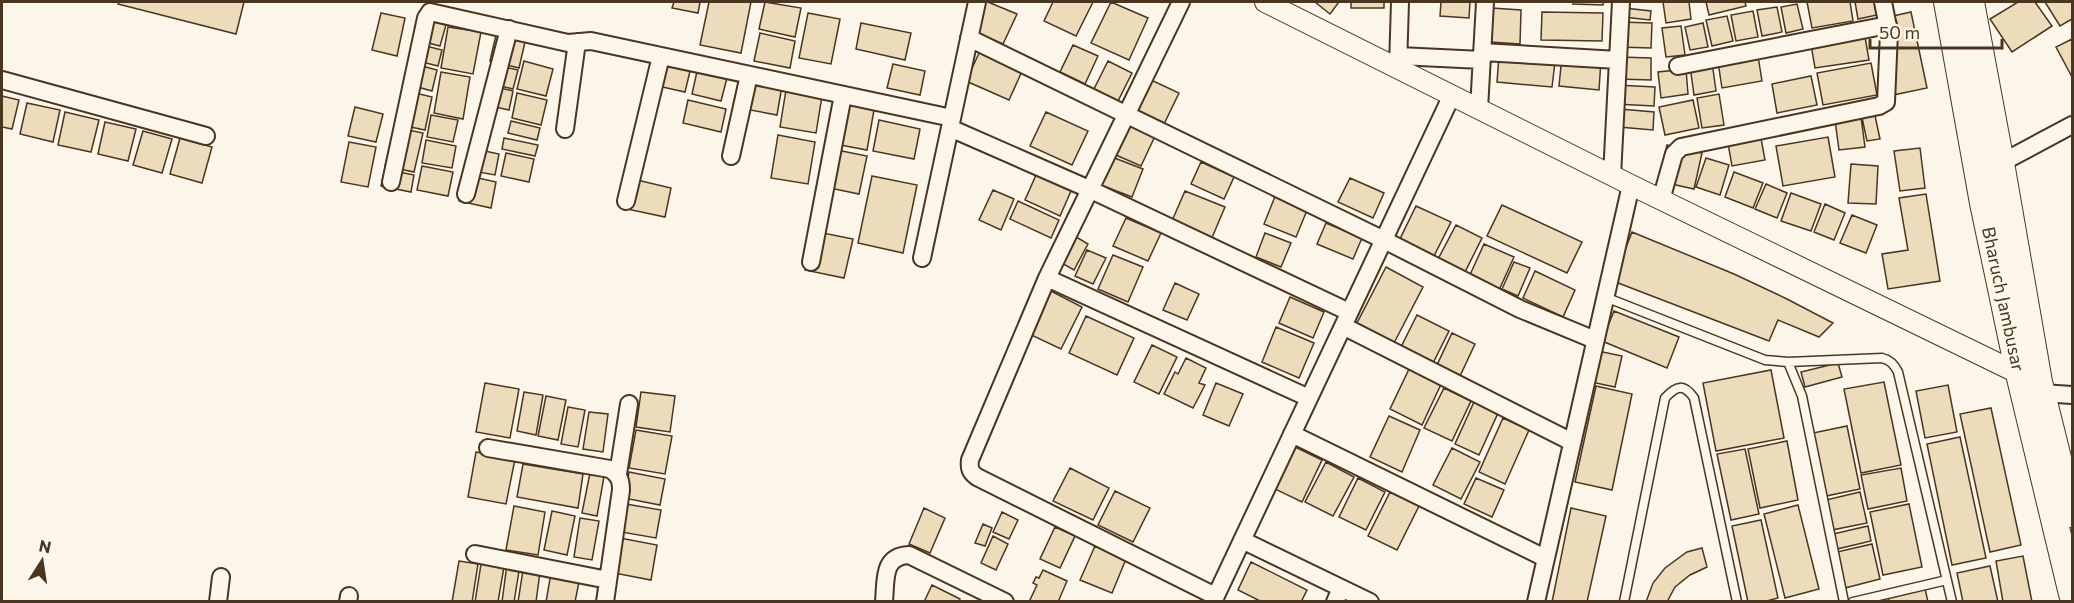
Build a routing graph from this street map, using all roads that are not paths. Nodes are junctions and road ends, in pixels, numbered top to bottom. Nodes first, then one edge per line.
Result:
1 (977, 2) edge
2 (1181, 2) edge
3 (1265, 2) edge
4 (1400, 2) edge
5 (1485, 2) edge
6 (1621, 2) edge
7 (1883, 2) edge
8 (1947, 2) edge
9 (1971, 2) edge
10 (1888, 25) junction
11 (509, 29) junction
12 (969, 38) junction
13 (577, 42) junction
14 (661, 56) junction
15 (1482, 56) junction
16 (1618, 60) junction
17 (1399, 62) junction
18 (1678, 66) dead end
19 (749, 75) junction
20 (2, 80) edge
21 (843, 95) junction
22 (1452, 95) junction
23 (1479, 109) junction
24 (1125, 115) junction
25 (951, 123) junction
26 (2073, 125) edge
27 (565, 129) dead end
28 (206, 136) dead end
29 (730, 156) dead end
30 (1989, 166) junction
31 (1612, 176) junction
32 (391, 182) dead end
33 (1631, 185) junction
34 (1089, 189) junction
35 (466, 194) dead end
36 (1661, 200) junction
37 (626, 201) dead end
38 (1384, 240) junction
39 (922, 258) dead end
40 (811, 262) dead end
41 (1047, 278) junction
42 (1605, 297) junction
43 (1346, 319) junction
44 (1595, 340) junction
45 (1788, 362) junction
46 (2033, 383) junction
47 (2073, 395) edge
48 (1309, 398) junction
49 (629, 404) dead end
50 (1292, 434) junction
51 (1572, 442) junction
52 (488, 448) dead end
53 (618, 474) junction
54 (2073, 514) edge
55 (1242, 540) junction
56 (475, 554) dead end
57 (1545, 558) junction
58 (221, 577) dead end
59 (608, 580) junction
60 (1947, 580) junction
61 (2073, 594) edge
62 (1338, 595) edge
63 (1214, 599) edge
64 (218, 602) edge
65 (605, 602) edge
66 (884, 602) edge
67 (1005, 602) edge
68 (1370, 602) edge
69 (1536, 602) edge
70 (1624, 602) edge
71 (1737, 602) edge
72 (1844, 602) edge
73 (1853, 602) edge
74 (1952, 602) edge

1 - 12 street
2 - 24 street
3 - 17 street
4 - 17 street
5 - 15 street
6 - 16 street
7 - 10 street
8 - 30 main road, Bharuch Jambusar
9 - 30 main road, Bharuch Jambusar
10 - 18 street
10 - 36 street
11 - 13 street
11 - 32 street
11 - 35 street
12 - 24 street
12 - 25 street
13 - 14 street
13 - 27 street
14 - 19 street
14 - 37 street
15 - 16 street
15 - 17 street
15 - 23 street
16 - 31 street
17 - 22 street
19 - 21 street
19 - 29 street
20 - 28 street
21 - 25 street
21 - 40 street
22 - 23 street
22 - 38 street
23 - 31 street
24 - 34 street
24 - 38 street
25 - 34 street
25 - 39 street
26 - 30 street
30 - 46 main road, Bharuch Jambusar
31 - 33 street
33 - 36 street
33 - 42 street
34 - 41 street
34 - 43 street
36 - 46 street
38 - 43 street
38 - 44 street
41 - 48 street
41 - 63 street
42 - 44 street
42 - 45 lane
43 - 48 street
43 - 51 street
44 - 51 street
45 - 60 lane
45 - 72 lane
46 - 47 street
46 - 54 main road, Bharuch Jambusar
46 - 61 main road, Bharuch Jambusar
48 - 50 street
49 - 53 street
50 - 55 street
50 - 57 street
51 - 57 street
52 - 53 street
53 - 59 street
55 - 62 street
55 - 63 street
56 - 59 street
57 - 69 street
58 - 64 street
59 - 65 street
60 - 73 lane
60 - 74 lane
62 - 68 street
66 - 67 street
70 - 71 lane

